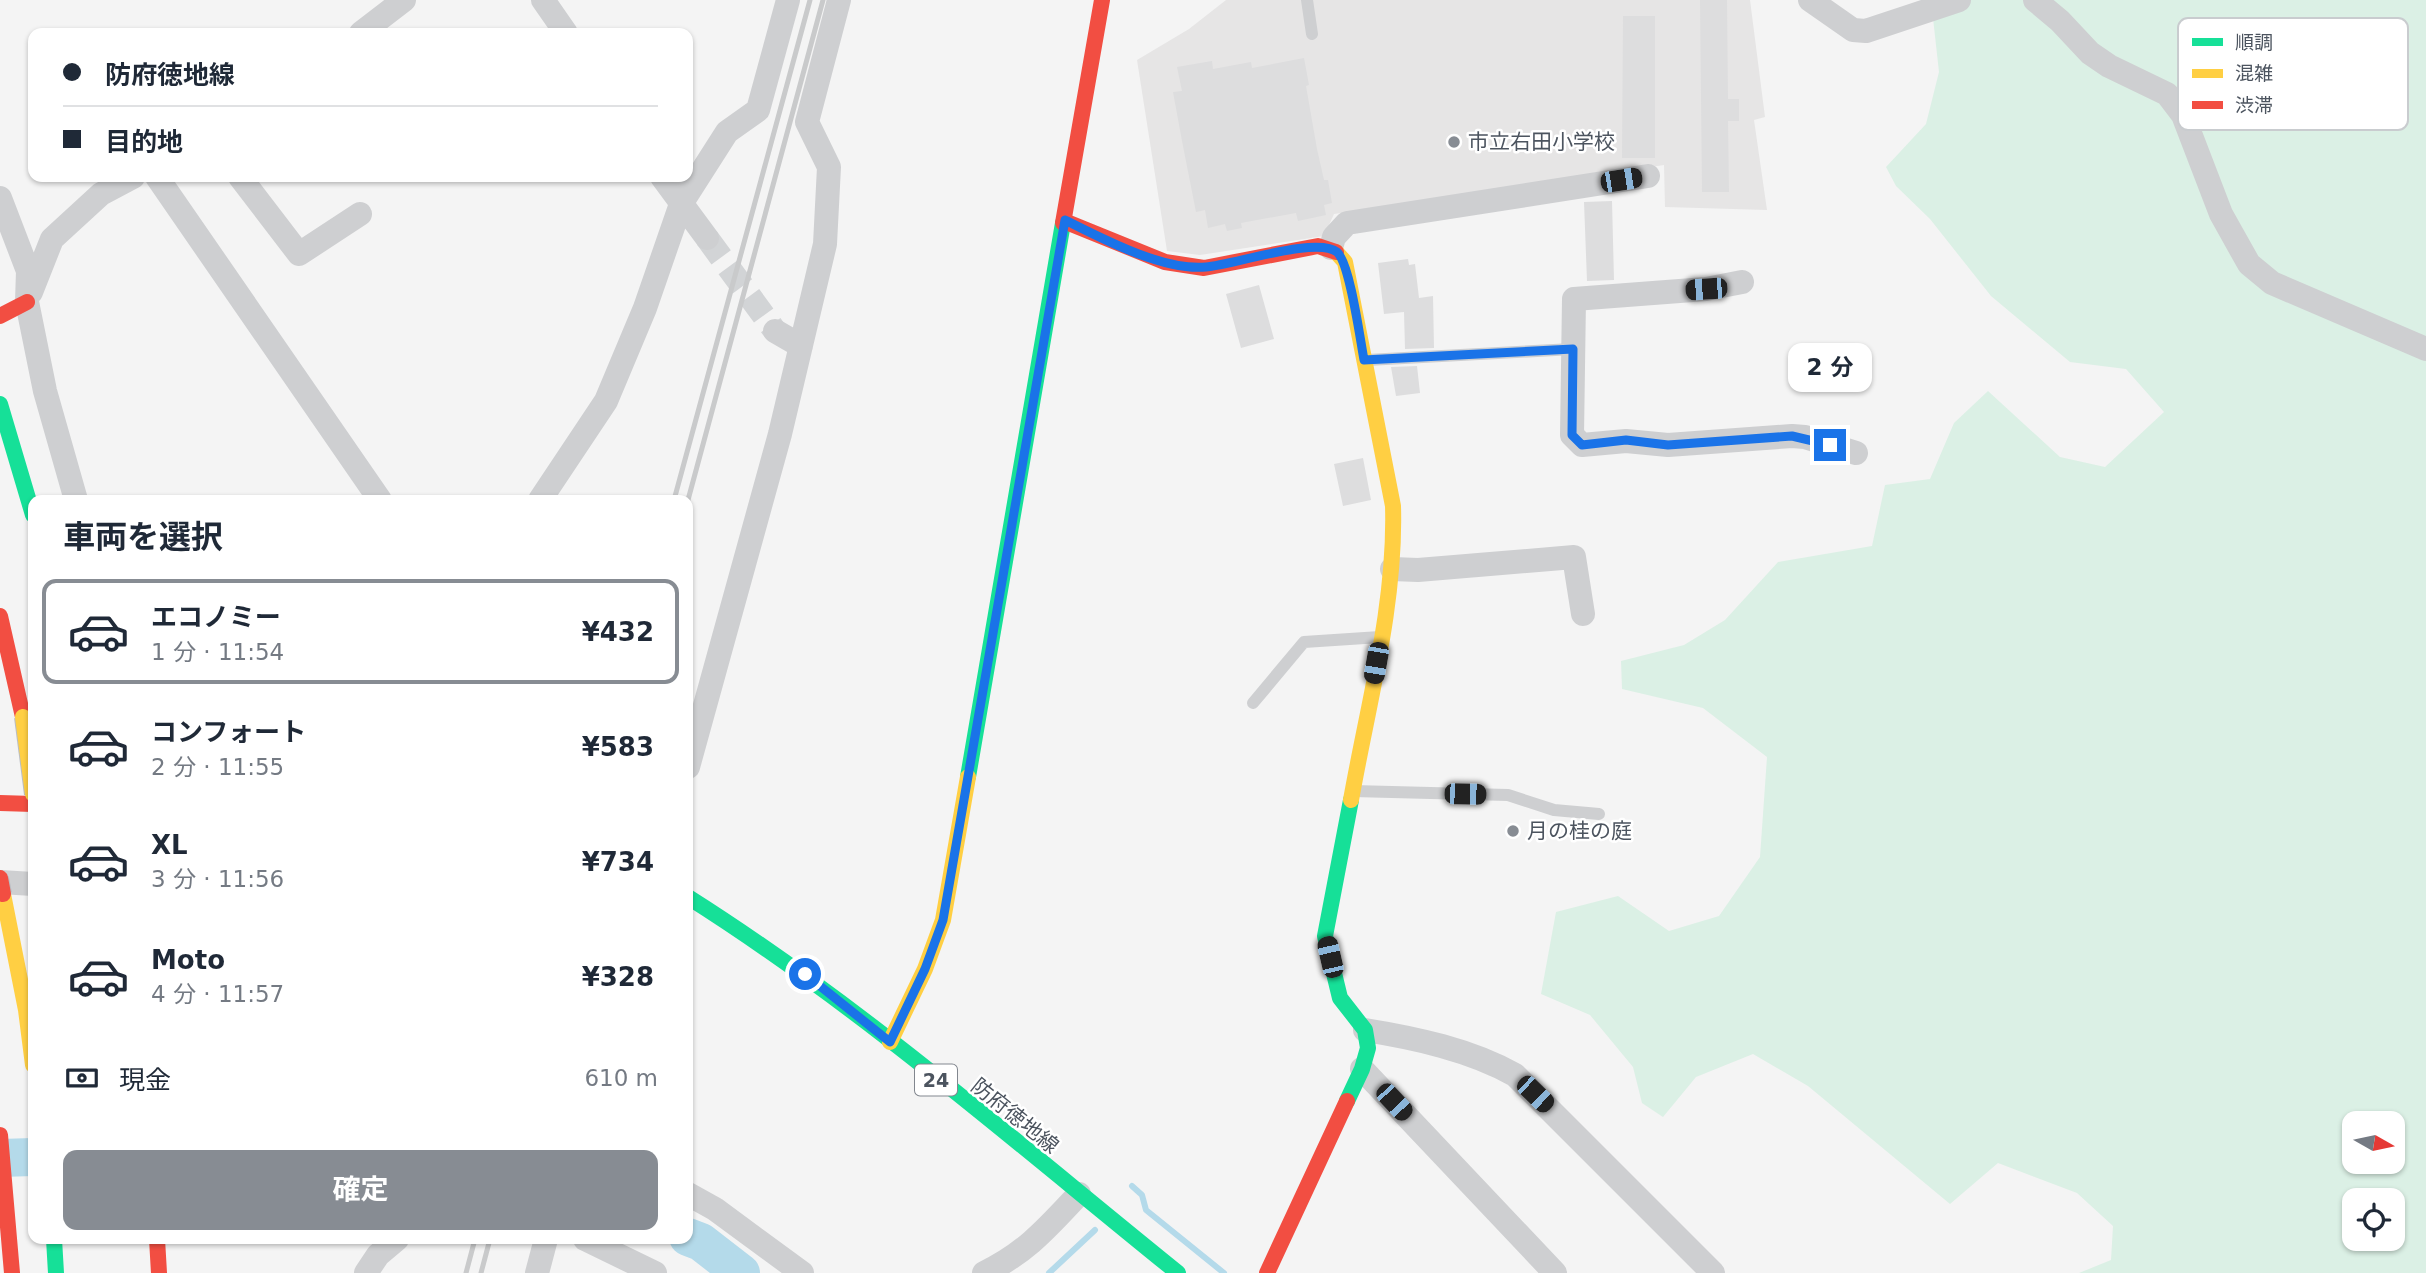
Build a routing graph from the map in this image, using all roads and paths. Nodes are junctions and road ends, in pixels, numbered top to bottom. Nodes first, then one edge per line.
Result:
1 (404, 0) edge
2 (543, 0) edge
3 (788, 0) edge
4 (839, 0) edge
5 (1102, 0) edge
6 (1307, 0) edge
7 (1810, 0) edge
8 (1959, 0) edge
9 (2035, 0) edge
10 (368, 28) edge
11 (563, 28) edge
12 (1312, 34) dead end
13 (2178, 108) edge
14 (2189, 130) edge
15 (1648, 176) dead end
16 (124, 182) edge
17 (160, 182) edge
18 (244, 182) edge
19 (666, 182) edge
20 (0, 198) edge
21 (681, 204) junction
22 (360, 214) dead end
23 (1065, 220) junction
24 (707, 237) tunnel mouth
25 (1331, 248) junction
26 (1742, 282) dead end
27 (27, 302) junction
28 (0, 316) edge
29 (775, 331) tunnel mouth
30 (802, 346) junction
31 (1573, 349) junction
32 (2426, 349) edge
33 (1364, 360) junction
34 (0, 404) edge
35 (1856, 453) dead end
36 (75, 495) edge
37 (377, 495) edge
38 (543, 495) edge
39 (28, 498) edge
40 (1392, 569) junction
41 (1584, 614) dead end
42 (0, 615) edge
43 (1381, 637) junction
44 (1253, 703) dead end
45 (19, 722) edge
46 (693, 749) edge
47 (28, 768) edge
48 (1353, 791) junction
49 (0, 803) edge
50 (28, 804) edge
51 (1599, 814) dead end
52 (1, 884) edge
53 (28, 884) edge
54 (693, 900) edge
55 (1365, 1030) junction
56 (28, 1037) edge
57 (890, 1042) junction
58 (1362, 1069) junction
59 (0, 1135) edge
60 (1079, 1194) junction
61 (693, 1197) edge
62 (54, 1244) edge
63 (157, 1244) edge
64 (391, 1244) edge
65 (545, 1244) edge
66 (595, 1244) edge
67 (12, 1273) edge
68 (56, 1273) edge
69 (159, 1273) edge
70 (366, 1273) edge
71 (537, 1273) edge
72 (655, 1273) edge
73 (802, 1273) edge
74 (984, 1273) edge
75 (1178, 1273) edge
76 (1267, 1273) edge
77 (1555, 1273) edge
78 (1713, 1273) edge

1 - 10 street
2 - 11 street
3 - 21 street
4 - 30 street
5 - 23 main road
6 - 12 lane
7 - 8 street
9 - 13 street
14 - 32 street
15 - 25 street
16 - 27 street
17 - 37 street
18 - 22 street
19 - 21 street
20 - 27 street
21 - 24 street
21 - 38 street
23 - 25 main road
23 - 57 main road
25 - 33 main road
26 - 31 street
27 - 28 main road
27 - 36 street
29 - 30 street
30 - 46 street
31 - 33 lane
31 - 35 street
33 - 40 main road
34 - 39 main road
40 - 41 street
40 - 43 main road
42 - 45 main road
43 - 44 lane
43 - 48 main road
45 - 47 main road, bridge
48 - 51 lane
48 - 55 main road
49 - 50 main road
52 - 53 street
52 - 56 main road
54 - 57 main road, 防府徳地線 / 24
55 - 58 main road
55 - 78 street
57 - 60 main road, 防府徳地線 / 24
58 - 76 main road
58 - 77 street
59 - 67 main road
60 - 74 street
60 - 75 main road, 防府徳地線 / 24
61 - 73 street
62 - 68 main road
63 - 69 main road
64 - 70 street
65 - 71 street
66 - 72 street

